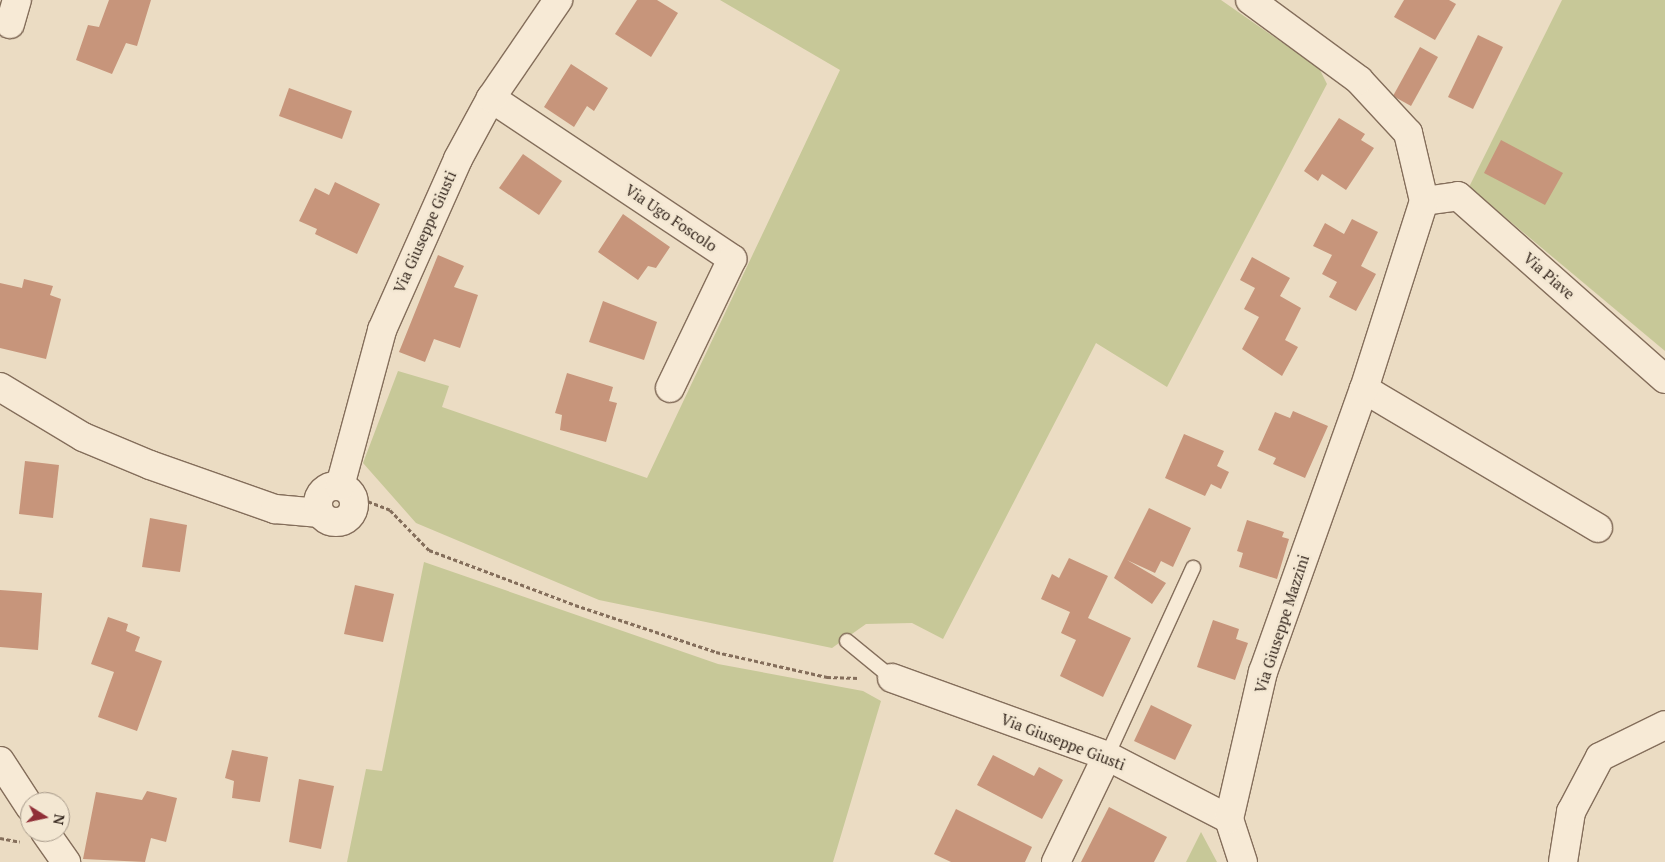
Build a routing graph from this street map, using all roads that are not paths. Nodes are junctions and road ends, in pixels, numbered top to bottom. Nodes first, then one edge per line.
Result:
1 (558, 0) edge
2 (1250, 0) edge
3 (491, 98) junction
4 (1424, 201) junction
5 (1665, 379) edge
6 (0, 387) edge
7 (670, 388) dead end
8 (1364, 389) junction
9 (1598, 528) dead end
10 (1193, 568) dead end
11 (847, 641) dead end
12 (892, 678) joint
13 (1665, 726) edge
14 (1107, 756) junction
15 (0, 762) edge
16 (20, 792) edge
17 (1229, 819) junction
18 (52, 842) edge
19 (66, 862) edge
20 (1056, 862) edge
21 (1243, 862) edge
22 (1563, 862) edge

1 - 3 street, Via Giuseppe Giusti
2 - 4 street
3 - 6 street, Via Giuseppe Giusti
3 - 7 street, Via Ugo Foscolo
4 - 5 street, Via Piave
4 - 8 street, Via Giuseppe Mazzini
8 - 9 street
8 - 17 street, Via Giuseppe Mazzini
10 - 14 lane
11 - 12 lane
12 - 14 street, Via Giuseppe Giusti
13 - 22 street
14 - 17 street, Via Giuseppe Giusti
14 - 20 street
15 - 16 street
17 - 21 street
18 - 19 street

